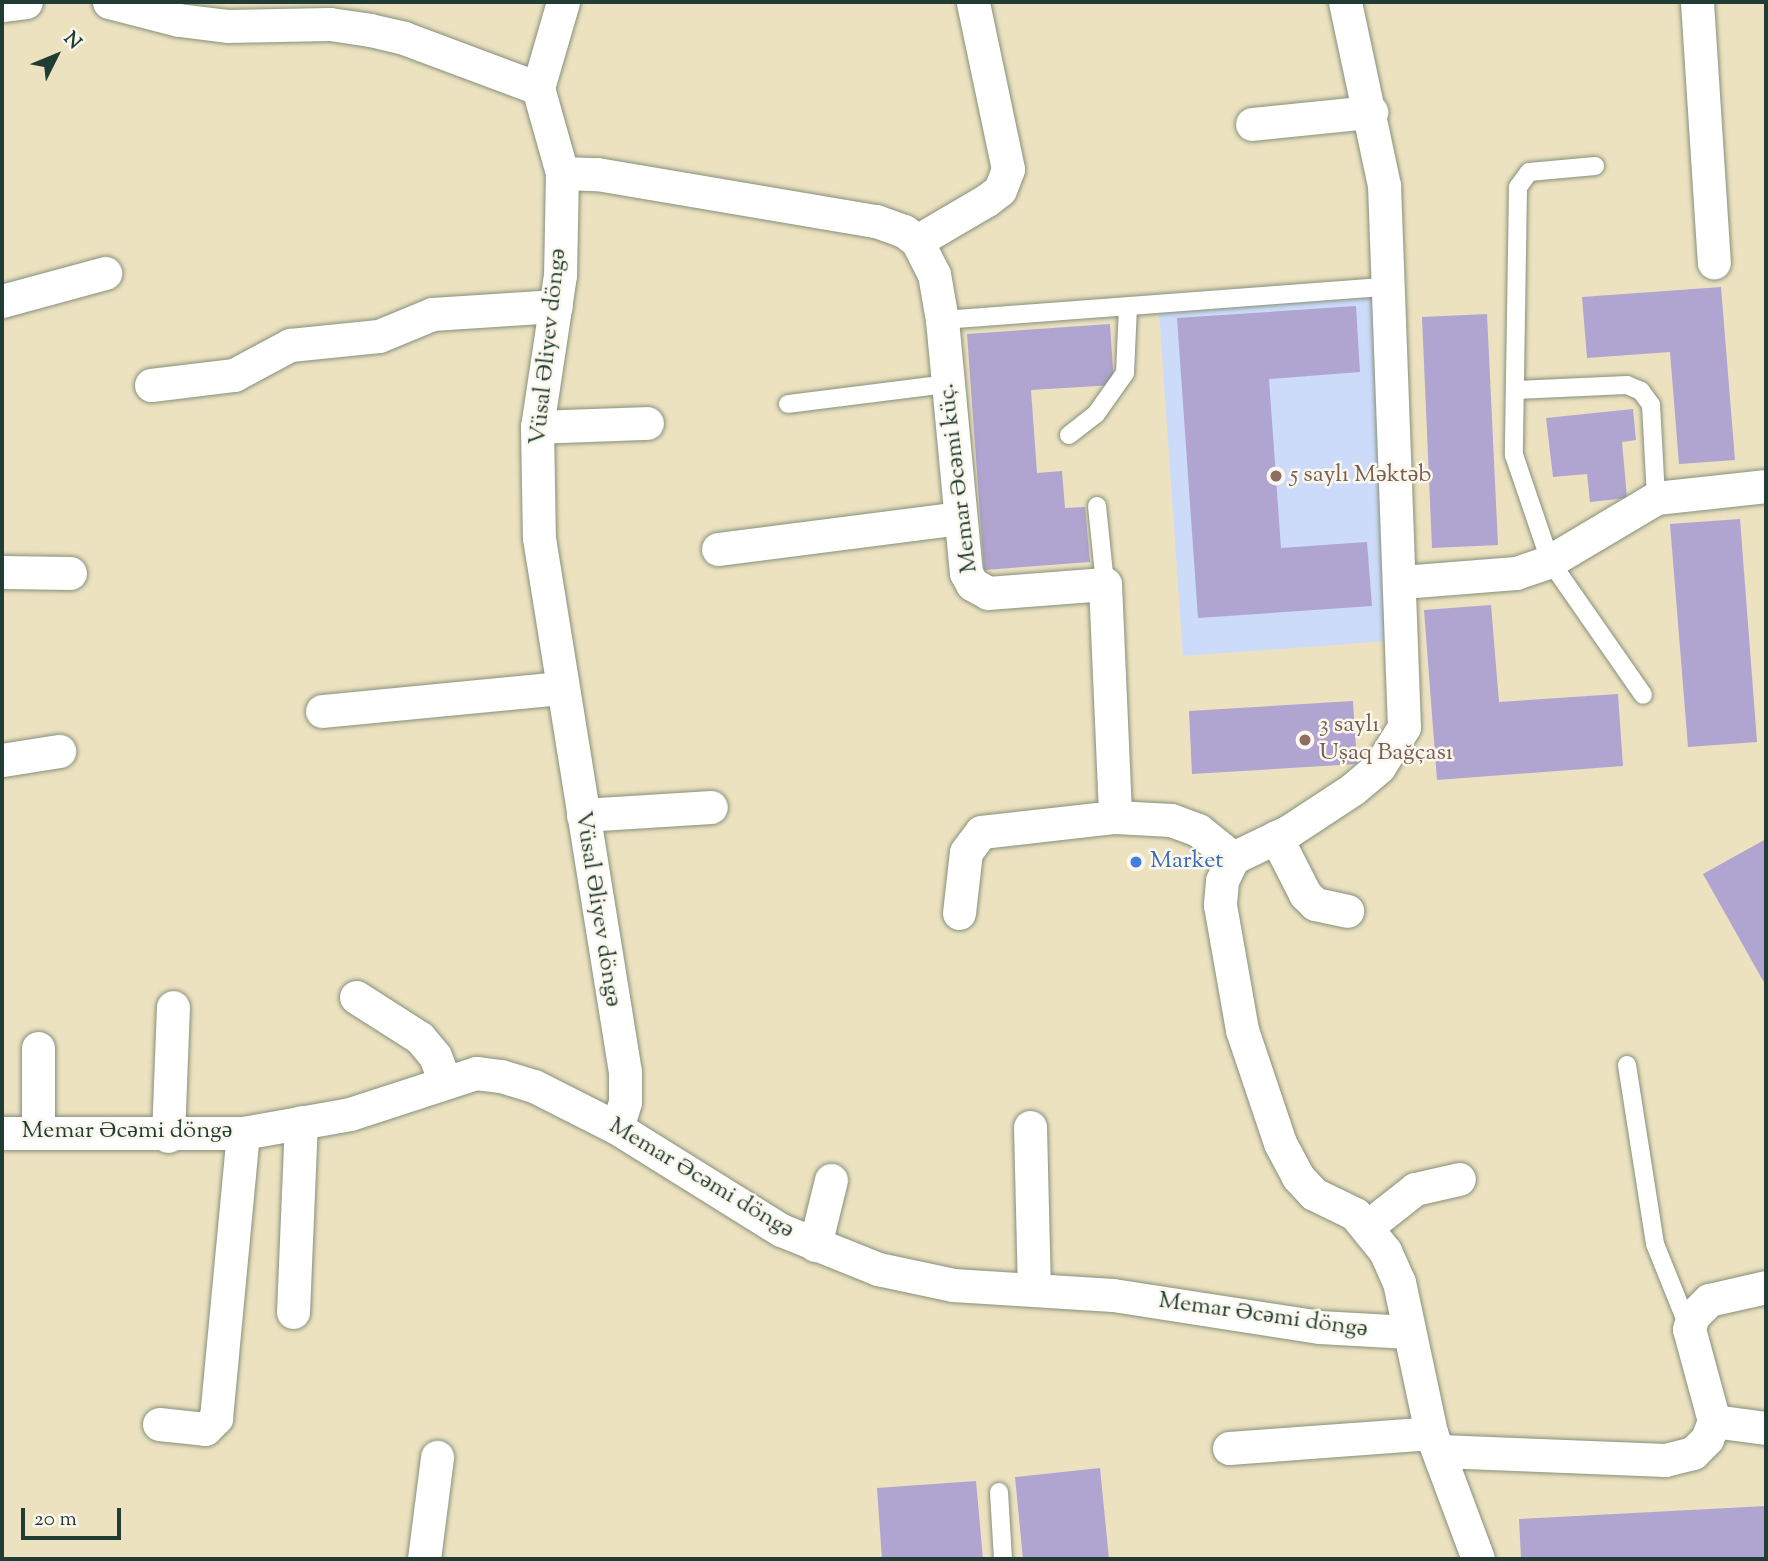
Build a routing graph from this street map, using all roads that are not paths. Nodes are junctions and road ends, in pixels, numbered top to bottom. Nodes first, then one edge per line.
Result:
1 (26, 2) edge
2 (563, 2) edge
3 (1345, 2) edge
4 (1697, 2) edge
5 (119, 3) edge
6 (973, 3) edge
7 (2, 5) edge
8 (538, 88) junction
9 (1371, 112) junction
10 (1252, 124) dead end
11 (1595, 166) dead end
12 (562, 173) junction
13 (917, 242) junction
14 (1714, 262) dead end
15 (105, 273) dead end
16 (1390, 286) junction
17 (2, 301) edge
18 (556, 306) junction
19 (1128, 307) junction
20 (942, 320) junction
21 (947, 384) junction
22 (151, 385) dead end
23 (1516, 390) junction
24 (788, 404) dead end
25 (647, 423) dead end
26 (537, 427) junction
27 (1069, 435) dead end
28 (1766, 486) edge
29 (1656, 498) junction
30 (1097, 506) dead end
31 (960, 518) junction
32 (718, 549) dead end
33 (1550, 561) junction
34 (2, 572) edge
35 (69, 573) dead end
36 (1402, 582) junction
37 (1105, 584) junction
38 (560, 688) junction
39 (1643, 695) dead end
40 (322, 712) dead end
41 (59, 751) dead end
42 (2, 760) edge
43 (711, 807) dead end
44 (583, 815) junction
45 (1115, 817) junction
46 (1276, 837) junction
47 (1233, 858) junction
48 (1347, 911) dead end
49 (959, 914) dead end
50 (356, 997) dead end
51 (173, 1007) dead end
52 (38, 1048) dead end
53 (1628, 1065) dead end
54 (444, 1080) junction
55 (301, 1122) junction
56 (1030, 1127) dead end
57 (617, 1128) junction
58 (38, 1131) junction
59 (2, 1132) edge
60 (243, 1133) junction
61 (168, 1136) junction
62 (1459, 1179) dead end
63 (831, 1180) dead end
64 (1368, 1226) junction
65 (815, 1245) junction
66 (1766, 1287) edge
67 (1034, 1289) junction
68 (293, 1312) dead end
69 (1689, 1329) junction
70 (1409, 1332) junction
71 (1714, 1421) junction
72 (159, 1424) dead end
73 (1766, 1428) edge
74 (1436, 1442) junction
75 (1229, 1448) dead end
76 (438, 1457) dead end
77 (999, 1492) dead end
78 (424, 1559) edge
79 (1003, 1559) edge
80 (1478, 1559) edge

1 - 7 street
2 - 8 street
3 - 9 street
4 - 14 street
5 - 8 street
6 - 13 street
8 - 12 street, Vüsal Əliyev döngə
9 - 10 street
9 - 16 street
11 - 23 lane
12 - 13 street
12 - 18 street, Vüsal Əliyev döngə
13 - 20 street, Memar Əcəmi küç.
15 - 17 street
16 - 19 lane
16 - 36 street
18 - 22 street
18 - 26 street, Vüsal Əliyev döngə
19 - 20 lane
19 - 27 lane
20 - 21 street, Memar Əcəmi küç.
21 - 24 lane
21 - 31 street, Memar Əcəmi küç.
23 - 29 lane
23 - 33 lane
25 - 26 street
26 - 38 street, Vüsal Əliyev döngə
28 - 29 street
29 - 33 street
30 - 37 lane
31 - 32 street
31 - 37 street, Memar Əcəmi küç.
33 - 36 street
33 - 39 lane
34 - 35 street
36 - 46 street
37 - 45 street
38 - 40 street
38 - 44 street, Vüsal Əliyev döngə
41 - 42 street
43 - 44 street
44 - 57 street, Vüsal Əliyev döngə
45 - 47 street
45 - 49 street
46 - 47 street
46 - 48 street
47 - 64 street
50 - 54 street
51 - 61 street
52 - 58 street
53 - 69 lane
54 - 55 street, Memar Əcəmi döngə
54 - 57 street, Memar Əcəmi döngə
55 - 60 street, Memar Əcəmi döngə
55 - 68 street
56 - 67 street
57 - 65 street, Memar Əcəmi döngə
58 - 59 street, Memar Əcəmi döngə
58 - 61 street, Memar Əcəmi döngə
60 - 61 street, Memar Əcəmi döngə
60 - 72 street
62 - 64 street
63 - 65 street
64 - 70 street
65 - 67 street, Memar Əcəmi döngə
66 - 69 street
67 - 70 street, Memar Əcəmi döngə
69 - 71 street
70 - 74 street
71 - 73 street
71 - 74 street
74 - 75 street
74 - 80 street
76 - 78 street
77 - 79 lane

